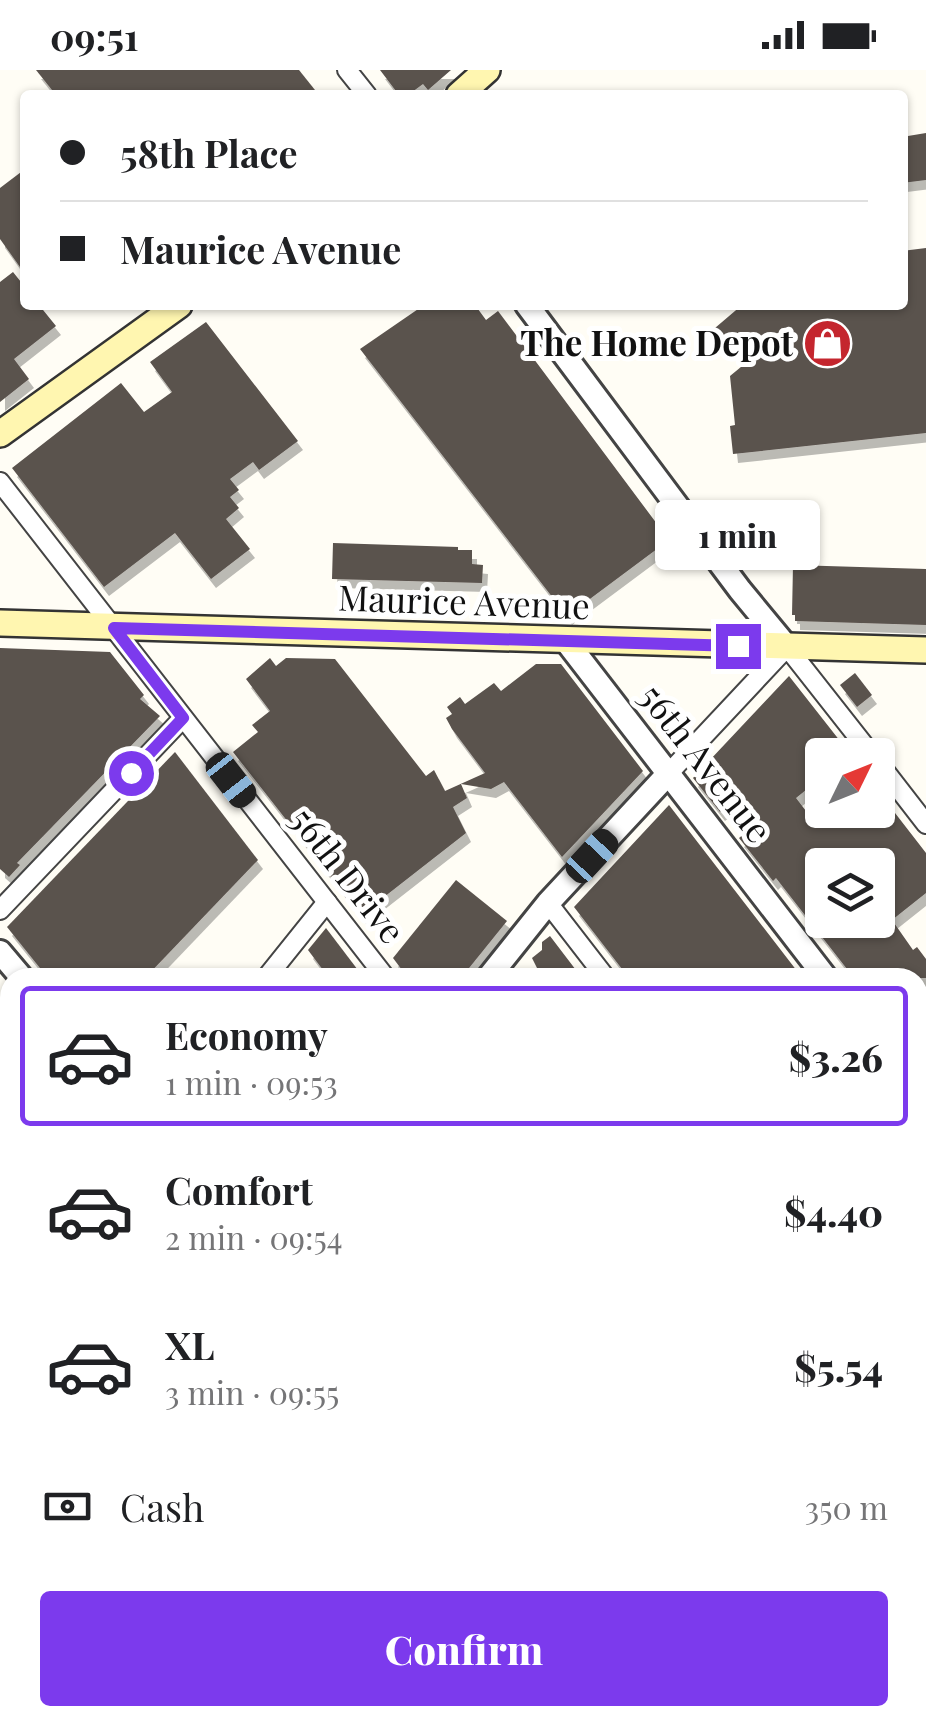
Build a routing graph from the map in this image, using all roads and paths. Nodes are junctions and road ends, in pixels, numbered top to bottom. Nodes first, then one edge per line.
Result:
1 (347, 70) edge
2 (487, 70) edge
3 (363, 90) edge
4 (465, 90) edge
5 (172, 310) edge
6 (532, 310) edge
7 (0, 434) edge
8 (0, 482) edge
9 (0, 623) edge
10 (114, 628) junction
11 (566, 641) junction
12 (787, 647) junction
13 (926, 650) edge
14 (183, 718) junction
15 (859, 738) edge
16 (668, 774) junction
17 (895, 784) edge
18 (926, 824) edge
19 (327, 902) junction
20 (548, 903) junction
21 (0, 910) edge
22 (274, 968) edge
23 (378, 968) edge
24 (496, 968) edge
25 (598, 968) edge
26 (818, 968) edge

1 - 3 street
2 - 4 main road
5 - 7 main road
6 - 12 street
8 - 10 street, 56th Drive
9 - 10 main road, Maurice Avenue
10 - 11 main road, Maurice Avenue
10 - 14 street, 56th Drive
11 - 12 main road, Maurice Avenue
11 - 16 street, 56th Avenue
12 - 13 main road, Maurice Avenue
12 - 15 street
12 - 16 street
14 - 19 street, 56th Drive
14 - 21 street
16 - 20 street
16 - 26 street, 56th Avenue
17 - 18 street
19 - 22 street
19 - 23 street, 56th Drive
20 - 24 street
20 - 25 street

